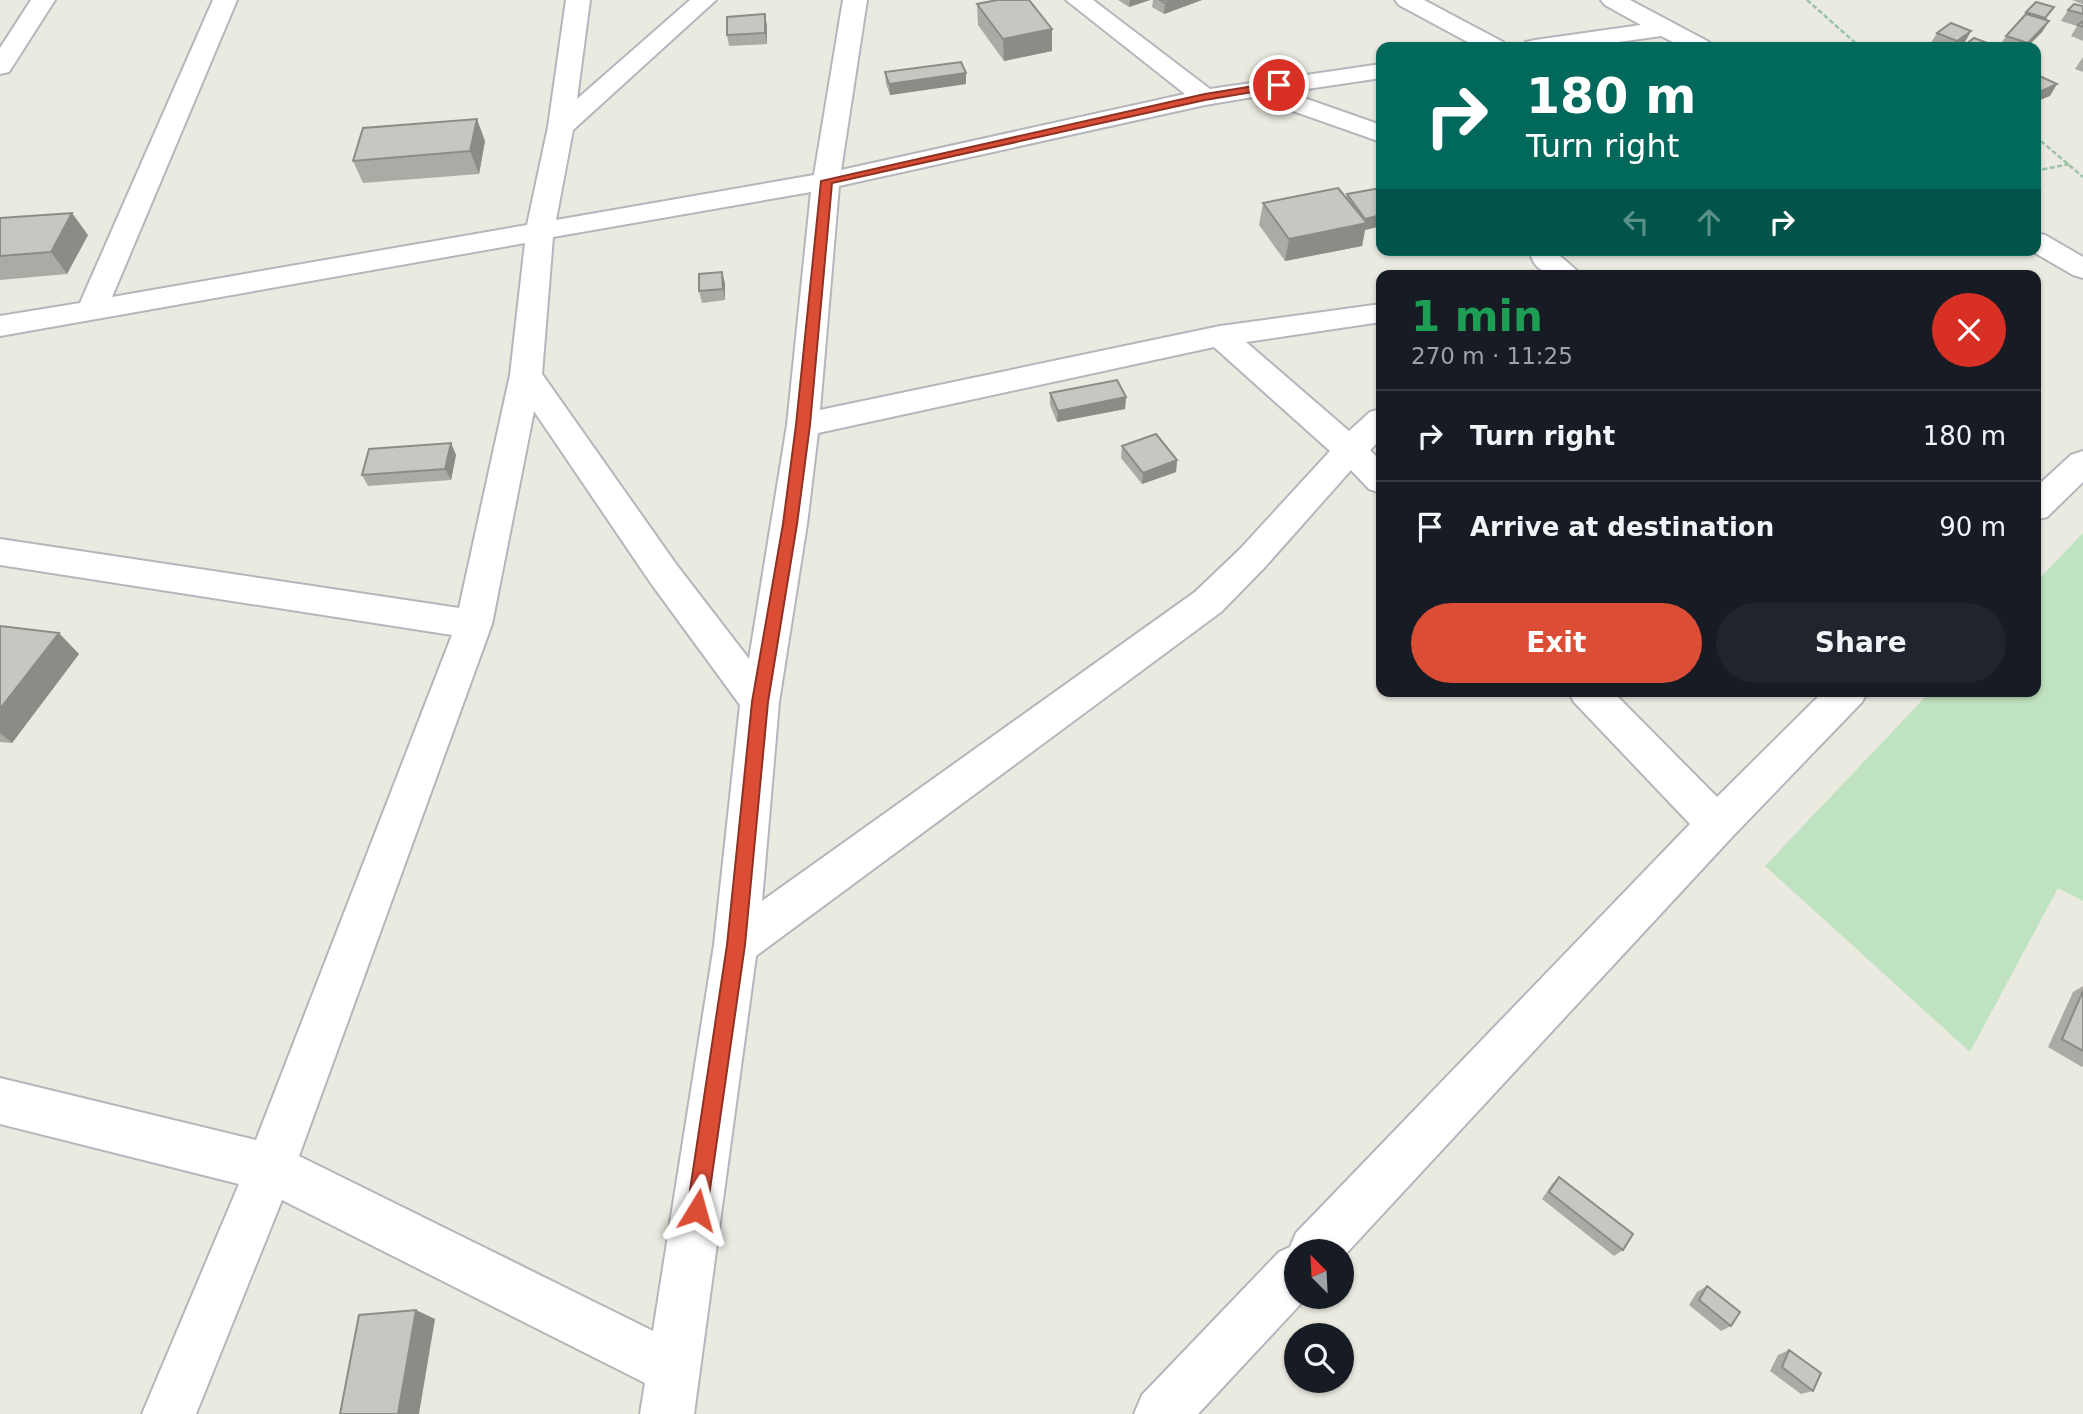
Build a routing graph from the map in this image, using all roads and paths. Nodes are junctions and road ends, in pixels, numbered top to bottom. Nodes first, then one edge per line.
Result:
1 (43, 0) edge
2 (225, 0) edge
3 (578, 0) edge
4 (703, 0) edge
5 (855, 0) edge
6 (1078, 0) edge
7 (1408, 0) edge
8 (1613, 0) edge
9 (1807, 0) edge
10 (1666, 28) junction
11 (1485, 42) edge
12 (1569, 42) edge
13 (1691, 42) edge
14 (1854, 42) edge
15 (1, 64) edge
16 (1376, 72) edge
17 (1253, 89) junction
18 (1205, 97) junction
19 (561, 127) junction
20 (1376, 132) edge
21 (2041, 141) edge
22 (2070, 164) junction
23 (2041, 170) edge
24 (2083, 177) edge
25 (826, 181) junction
26 (540, 231) junction
27 (2041, 245) edge
28 (2083, 269) edge
29 (91, 311) junction
30 (1376, 314) edge
31 (0, 326) edge
32 (1220, 336) junction
33 (526, 375) junction
34 (803, 425) junction
35 (1376, 425) edge
36 (1349, 449) junction
37 (2083, 463) edge
38 (1376, 476) edge
39 (2041, 502) edge
40 (0, 552) edge
41 (474, 624) junction
42 (1593, 697) edge
43 (1843, 697) edge
44 (760, 702) junction
45 (1717, 824) junction
46 (736, 945) junction
47 (0, 1101) edge
48 (270, 1168) junction
49 (1325, 1239) edge
50 (1284, 1284) edge
51 (670, 1391) edge
52 (169, 1414) edge
53 (1161, 1414) edge

1 - 15 street
2 - 29 street
3 - 19 street
4 - 19 street
5 - 25 street
6 - 18 street
7 - 11 street
8 - 10 street
9 - 14 path
10 - 12 street
10 - 13 street
16 - 17 street
17 - 18 street
17 - 20 street
18 - 25 street
19 - 26 street
21 - 22 path
22 - 23 path
22 - 24 path
25 - 26 street
25 - 34 street
26 - 29 street
26 - 33 street
27 - 28 street
29 - 31 street
30 - 32 street
32 - 34 street
32 - 36 street
33 - 41 street
33 - 44 street
34 - 44 street
35 - 36 street
36 - 38 street
36 - 46 street
37 - 39 street
40 - 41 street
41 - 48 street
42 - 45 street
43 - 45 street
44 - 46 street
45 - 49 street
46 - 51 street
47 - 48 street
48 - 51 street
48 - 52 street
50 - 53 street

